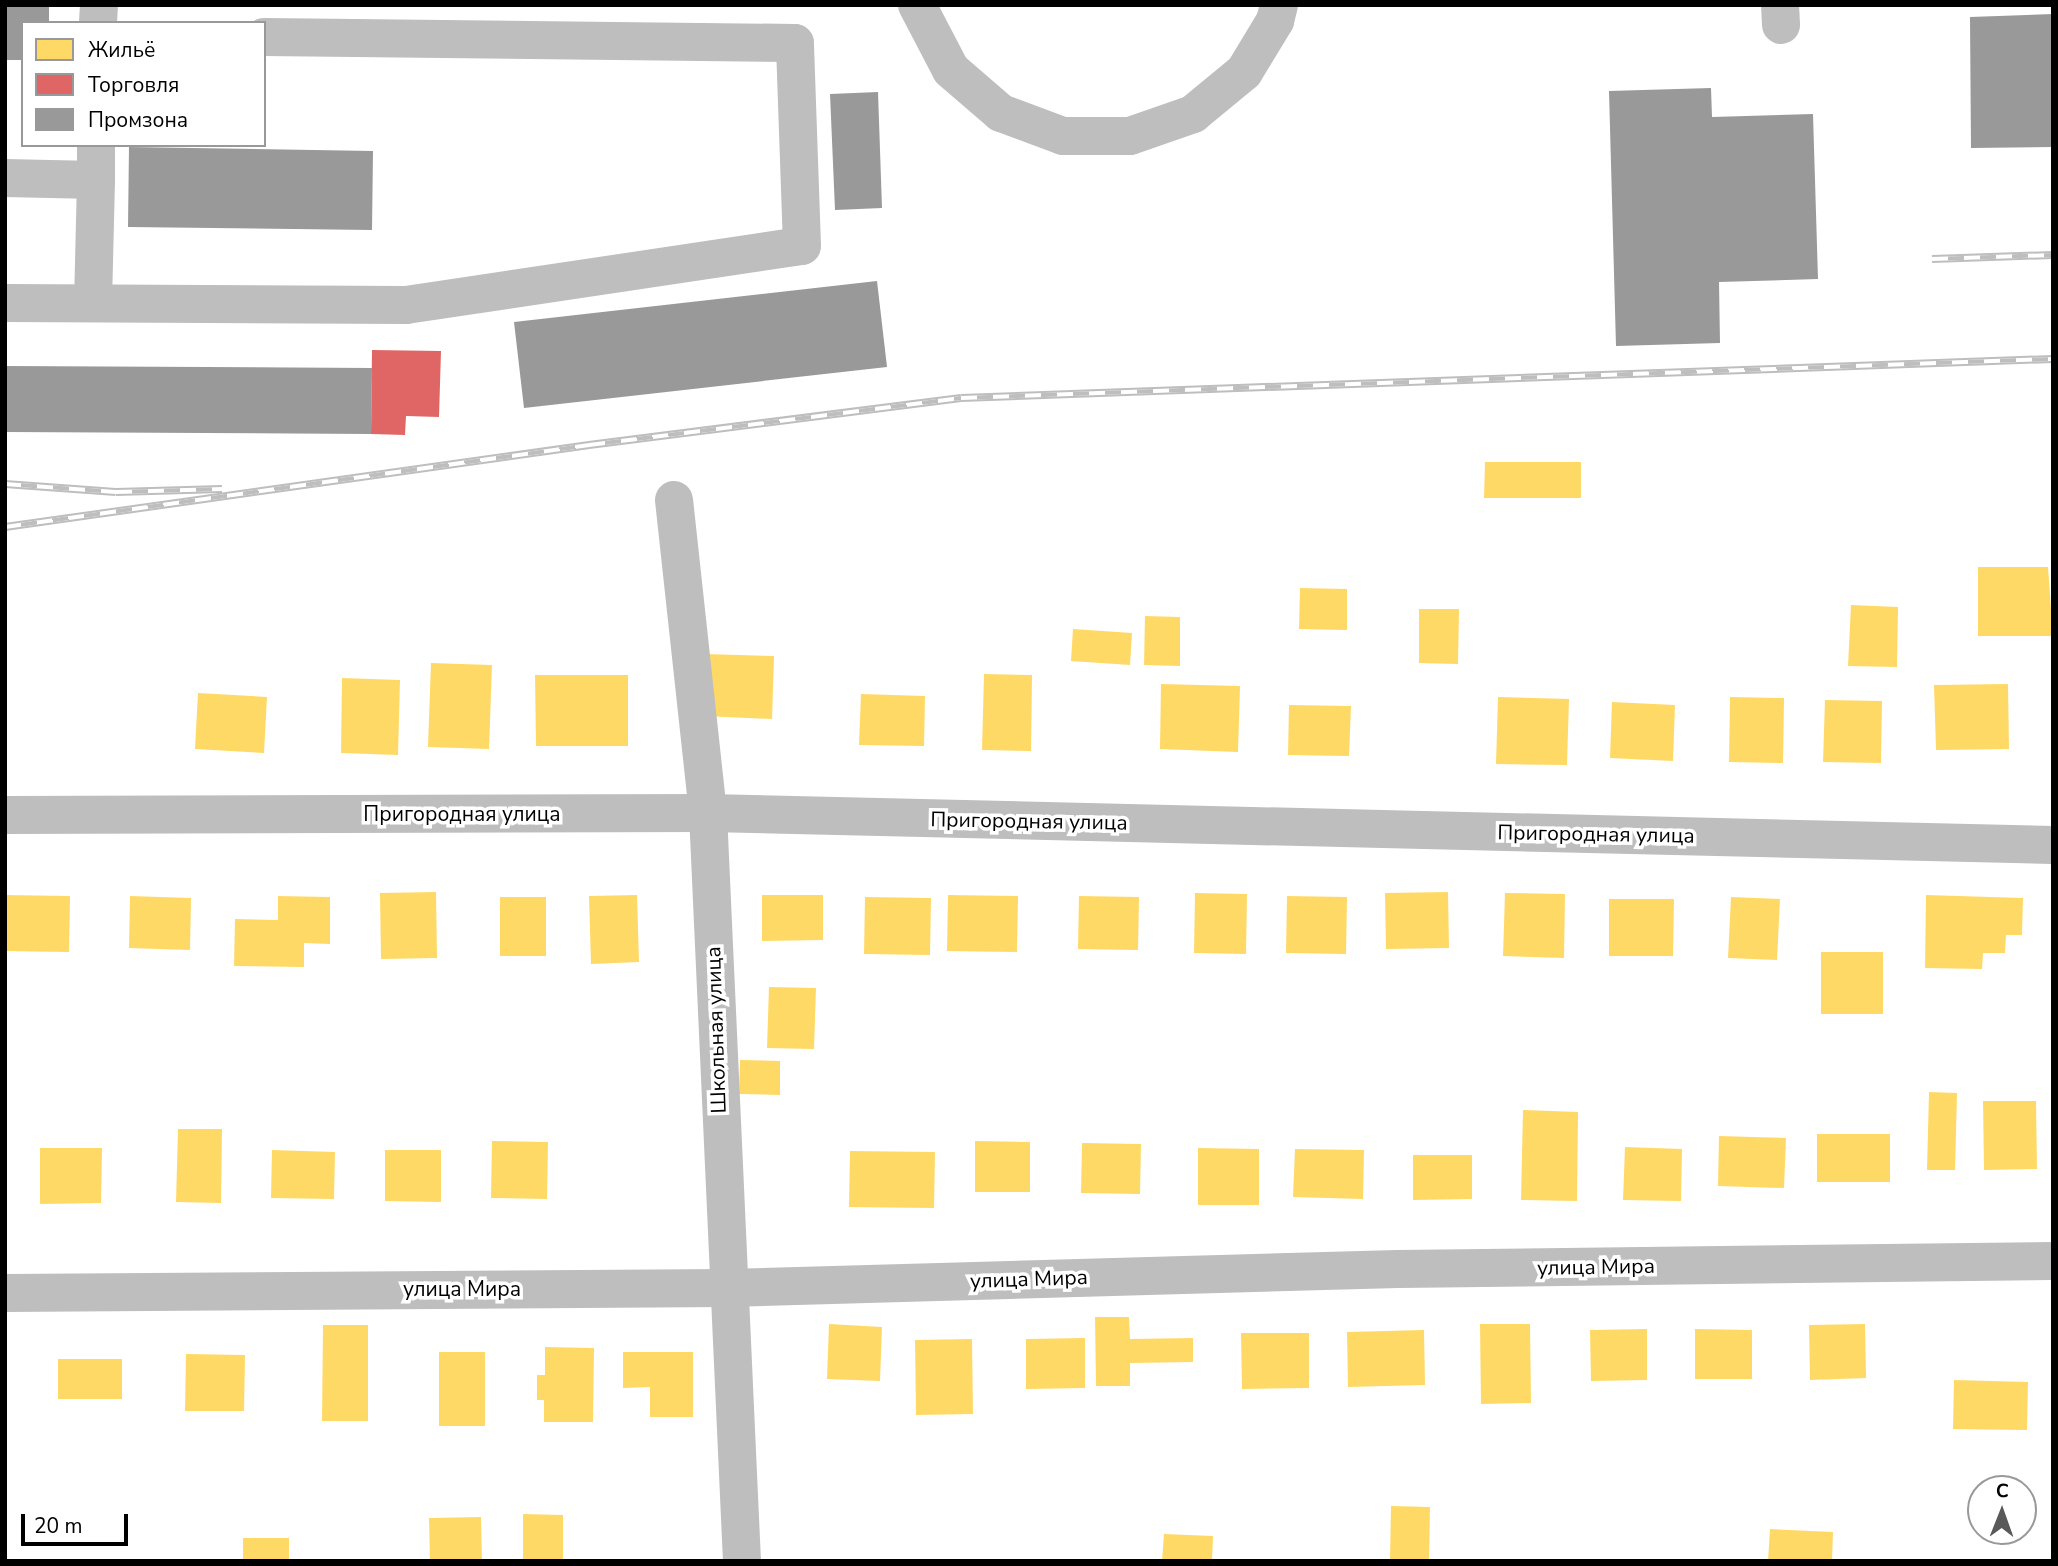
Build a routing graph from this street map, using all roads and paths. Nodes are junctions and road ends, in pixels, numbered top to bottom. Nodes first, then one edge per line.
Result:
1 (917, 5) edge
2 (1279, 5) edge
3 (266, 37) edge
4 (96, 163) edge
5 (5, 178) edge
6 (5, 303) edge
7 (93, 303) junction
8 (674, 500) dead end
9 (708, 813) junction
10 (5, 815) edge
11 (2053, 845) edge
12 (2053, 1261) edge
13 (726, 1288) junction
14 (5, 1293) edge
15 (742, 1561) edge

1 - 2 street
3 - 7 street
4 - 5 street
4 - 7 street
6 - 7 street
8 - 9 street, Школьная улица
9 - 10 street, Пригородная улица
9 - 11 street, Пригородная улица
9 - 13 street, Школьная улица
12 - 13 street, улица Мира
13 - 14 street, улица Мира
13 - 15 street, Школьная улица

